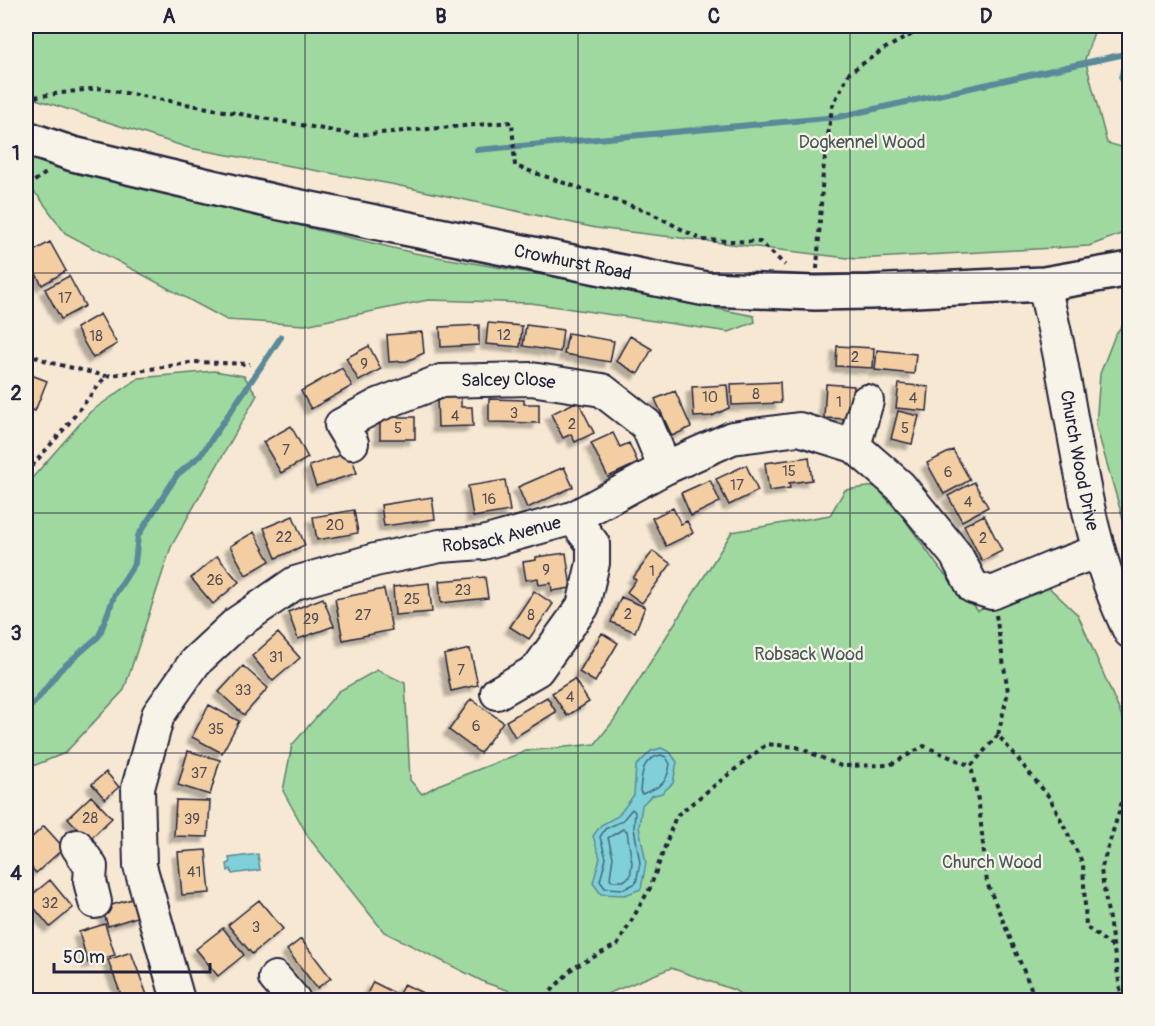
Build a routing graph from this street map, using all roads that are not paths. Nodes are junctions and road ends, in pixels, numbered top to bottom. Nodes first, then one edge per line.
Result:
1 (26, 138) edge
2 (1130, 269) edge
3 (1044, 284) junction
4 (867, 400) dead end
5 (352, 443) dead end
6 (855, 446) junction
7 (665, 468) junction
8 (573, 518) junction
9 (1099, 551) junction
10 (1130, 632) edge
11 (503, 680) dead end
12 (140, 866) junction
13 (95, 902) dead end
14 (178, 1000) edge

1 - 3 main road, Crowhurst Road
2 - 3 main road, Crowhurst Road
3 - 9 street, Church Wood Drive
4 - 6 street
5 - 7 street, Salcey Close
6 - 7 street, Robsack Avenue
6 - 9 street, Robsack Avenue
7 - 8 street, Robsack Avenue
8 - 11 street
8 - 12 street, Robsack Avenue
9 - 10 street, Church Wood Drive
12 - 13 street
12 - 14 street, Robsack Avenue

